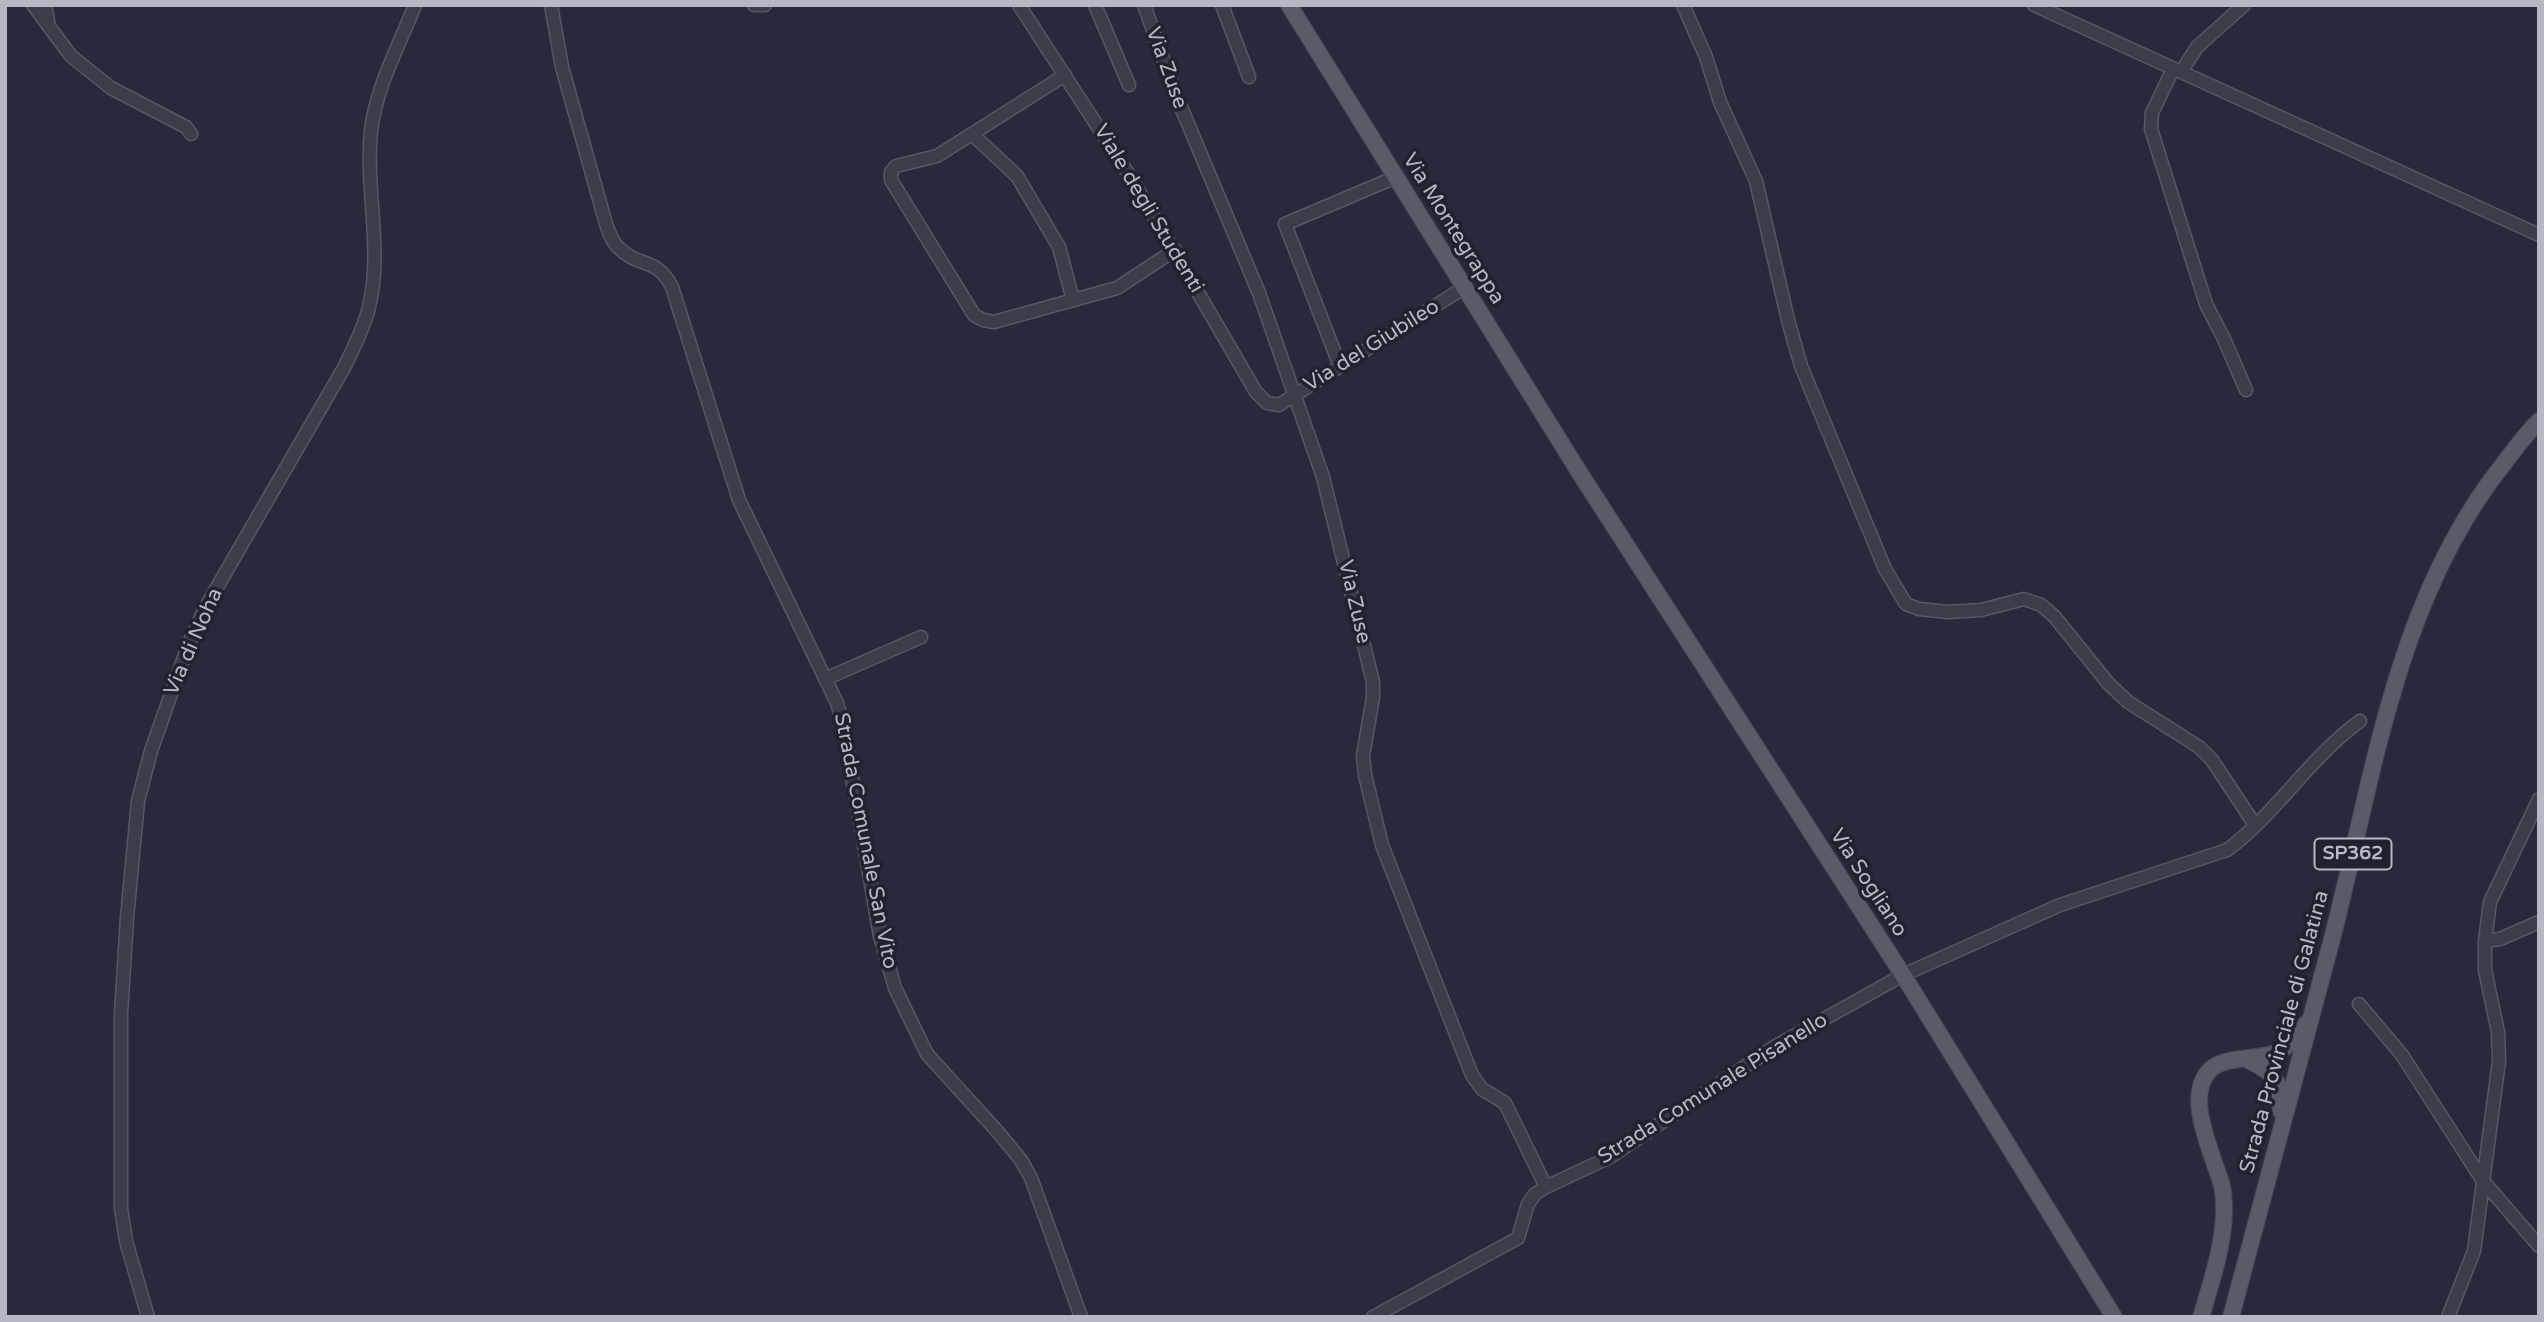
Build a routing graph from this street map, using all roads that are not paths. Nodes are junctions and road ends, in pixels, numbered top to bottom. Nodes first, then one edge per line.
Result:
1 (33, 5) edge
2 (46, 5) edge
3 (415, 5) edge
4 (551, 5) edge
5 (754, 5) edge
6 (765, 5) edge
7 (1095, 5) edge
8 (1144, 5) edge
9 (1222, 5) edge
10 (1289, 5) edge
11 (1683, 5) edge
12 (2034, 5) edge
13 (2244, 5) edge
14 (1023, 6) edge
15 (50, 29) junction
16 (2177, 70) junction
17 (1065, 75) junction
18 (1249, 77) dead end
19 (1129, 85) dead end
20 (191, 134) dead end
21 (972, 134) junction
22 (1396, 177) junction
23 (2539, 235) edge
24 (1175, 250) junction
25 (1465, 288) junction
26 (1073, 300) junction
27 (1340, 366) junction
28 (2246, 390) dead end
29 (1295, 395) junction
30 (1279, 405) joint
31 (2539, 421) edge
32 (1581, 475) joint
33 (921, 637) dead end
34 (825, 679) junction
35 (2360, 721) dead end
36 (2539, 799) edge
37 (2255, 825) junction
38 (2539, 922) edge
39 (2485, 941) junction
40 (1903, 975) junction
41 (2359, 1004) dead end
42 (2310, 1019) junction
43 (2248, 1060) junction
44 (2281, 1128) junction
45 (2483, 1181) junction
46 (1546, 1187) junction
47 (2539, 1246) edge
48 (148, 1317) edge
49 (1081, 1317) edge
50 (1373, 1317) edge
51 (2114, 1317) edge
52 (2201, 1317) edge
53 (2231, 1317) edge
54 (2448, 1317) edge

1 - 15 street
2 - 15 street
3 - 48 street, Via di Noha
4 - 34 street, Strada Comunale San Vito
5 - 6 street
7 - 19 street
8 - 29 street, Via Zuse
9 - 18 street
10 - 22 main road, Via Montegrappa
11 - 37 street
12 - 16 street
13 - 16 street
14 - 17 street, Viale degli Studenti
15 - 20 street
16 - 23 street
16 - 28 street
17 - 21 street
17 - 24 street, Viale degli Studenti
21 - 26 street
21 - 26 street
22 - 25 main road, Via Montegrappa
22 - 27 street
24 - 26 street
24 - 30 street, Viale degli Studenti
25 - 27 street, Via del Giubileo
25 - 32 main road, Via Montegrappa
27 - 29 street, Via del Giubileo
29 - 30 street, Via del Giubileo
29 - 46 street, Via Zuse
31 - 42 main road, Strada Provinciale di Galatina / SP362
32 - 40 main road, Via Sogliano
33 - 34 street
34 - 49 street, Strada Comunale San Vito
35 - 37 street, Strada Comunale Pisanello
36 - 39 street
37 - 40 street, Strada Comunale Pisanello
38 - 39 street
39 - 45 street
40 - 46 street, Strada Comunale Pisanello
40 - 51 main road, Via Sogliano
41 - 45 street
42 - 43 main road
42 - 44 main road, Strada Provinciale di Galatina / SP362
43 - 44 main road
43 - 52 main road
44 - 53 main road, Strada Provinciale di Galatina / SP362
45 - 47 street
45 - 54 street
46 - 50 street, Strada Comunale Pisanello

